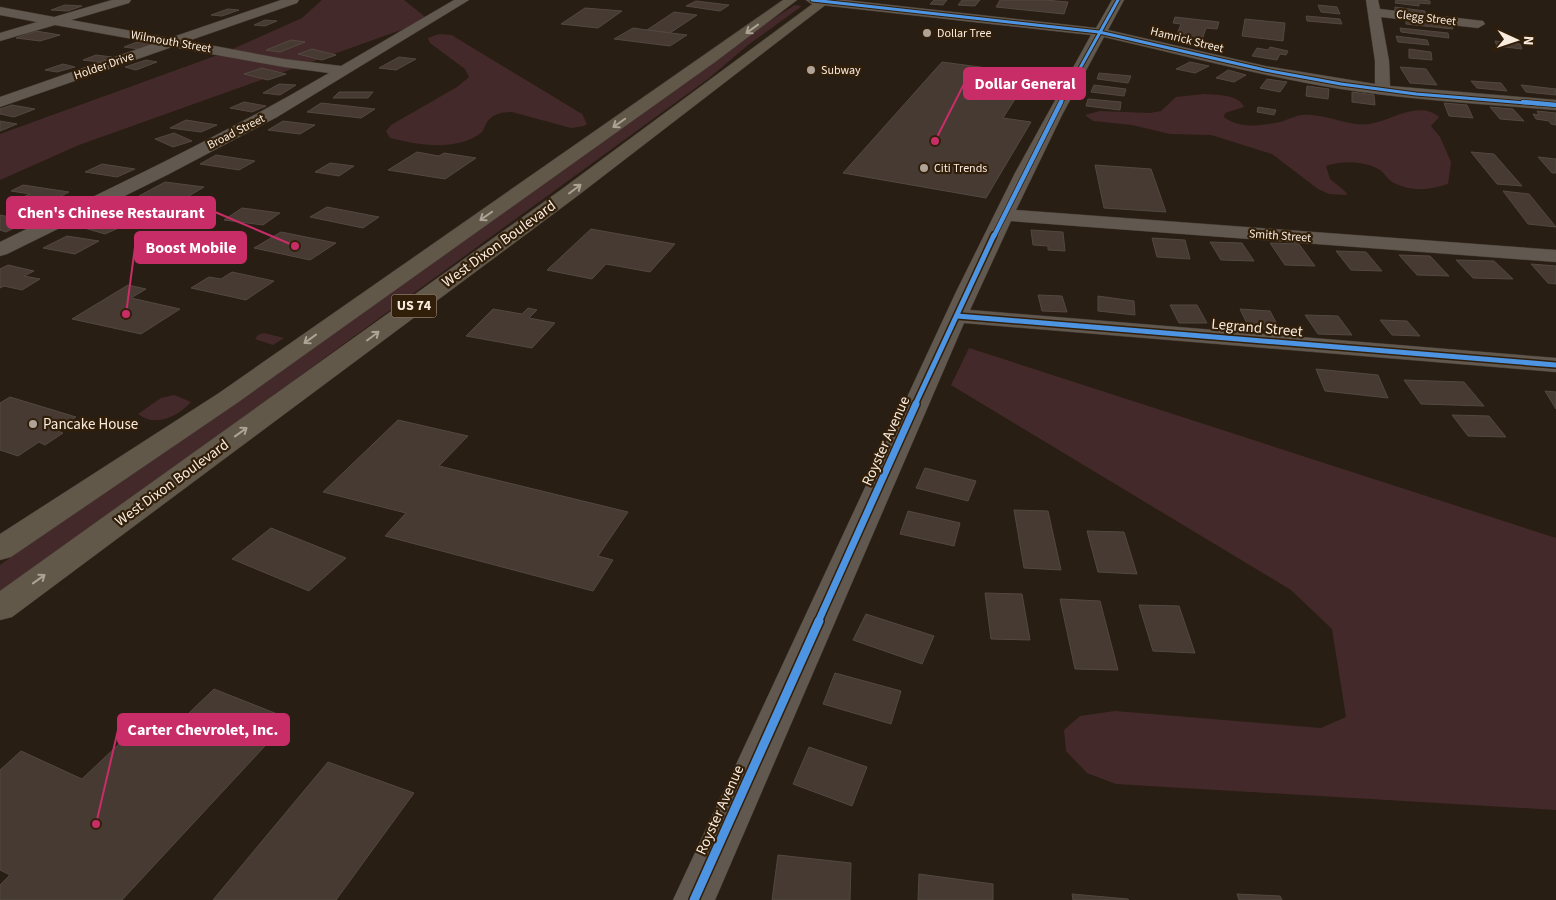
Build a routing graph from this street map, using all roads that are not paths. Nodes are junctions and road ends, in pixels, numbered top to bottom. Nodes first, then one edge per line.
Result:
1 (125, 0) edge
2 (293, 0) edge
3 (463, 0) edge
4 (791, 0) edge
5 (1118, 0) edge
6 (820, 1) edge
7 (1373, 6) edge
8 (0, 11) edge
9 (54, 21) junction
10 (1478, 24) dead end
11 (1099, 32) junction
12 (0, 37) edge
13 (173, 43) junction
14 (343, 72) junction
15 (1383, 90) junction
16 (0, 102) edge
17 (1556, 105) edge
18 (1004, 215) junction
19 (0, 250) edge
20 (1556, 256) edge
21 (957, 316) junction
22 (1556, 365) edge
23 (0, 549) edge
24 (0, 608) edge
25 (694, 900) edge

1 - 9 street
2 - 13 street, Holder Drive
3 - 14 street, Broad Street
4 -> 23 highway, West Dixon Boulevard / US 74
5 - 11 street, Royster Avenue
6 - 11 street, Hamrick Street
24 -> 6 highway, West Dixon Boulevard / US 74
7 - 10 street, Clegg Street
7 - 15 street
8 - 9 street, Wilmouth Street
9 - 12 street
9 - 13 street, Wilmouth Street
11 - 15 street, Hamrick Street
11 - 18 street, Royster Avenue
13 - 14 street, Wilmouth Street
13 - 16 street, Holder Drive
14 - 19 street, Broad Street
15 - 17 street, Hamrick Street
18 - 20 street, Smith Street
18 - 21 street, Royster Avenue
21 - 22 street, Legrand Street
21 - 25 street, Royster Avenue

